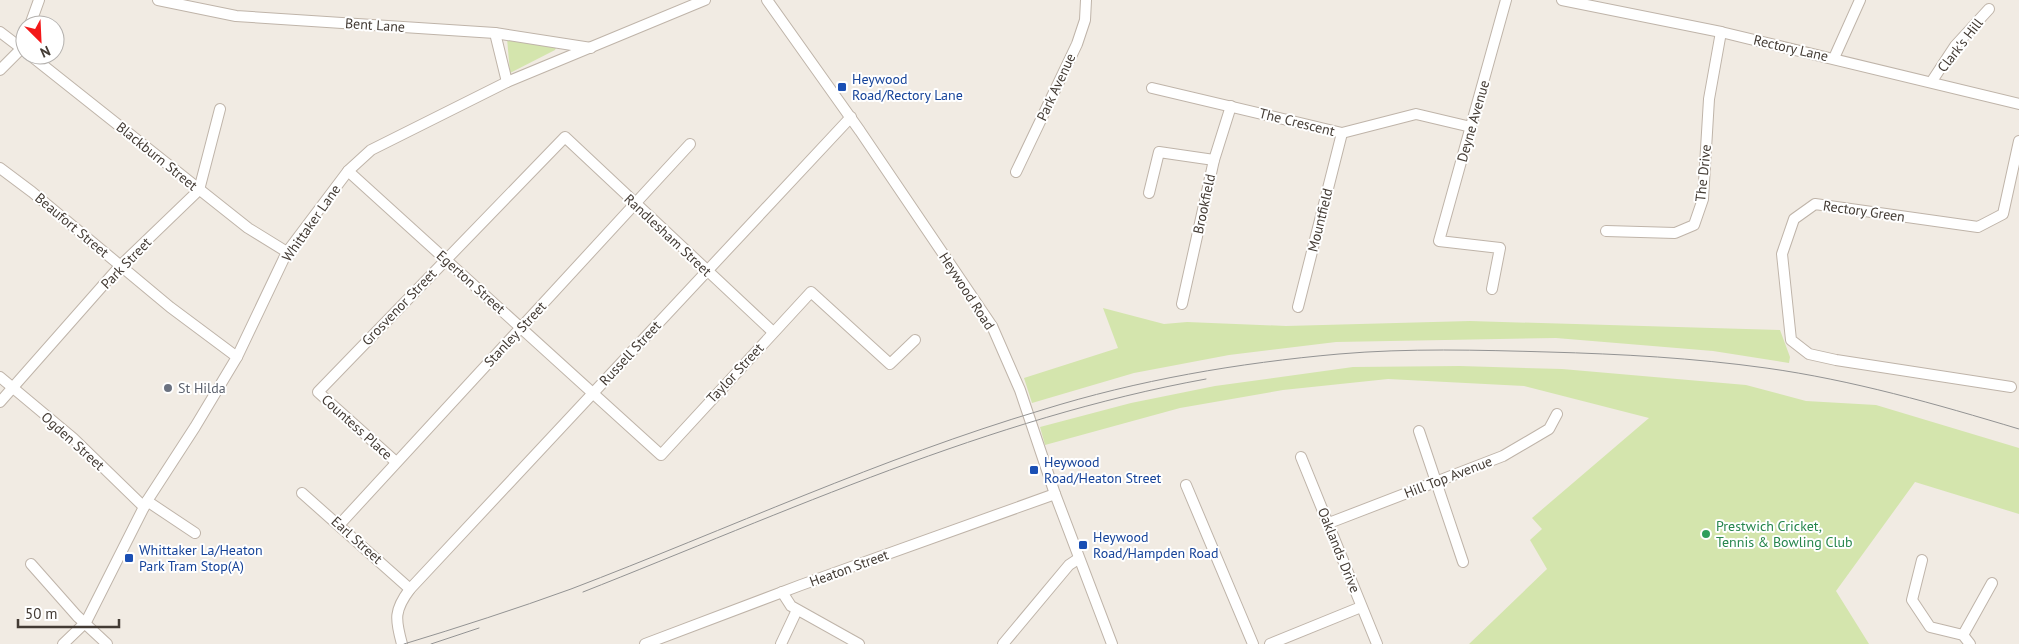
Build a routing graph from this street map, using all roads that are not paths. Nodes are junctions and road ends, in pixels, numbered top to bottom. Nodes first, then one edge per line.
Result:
1 (39, 0) edge
2 (158, 0) edge
3 (705, 0) edge
4 (767, 0) edge
5 (1086, 0) edge
6 (1506, 0) edge
7 (1562, 0) edge
8 (1860, 0) edge
9 (1989, 9) dead end
10 (34, 15) edge
11 (0, 32) edge
12 (1721, 32) junction
13 (495, 33) junction
14 (15, 41) edge
15 (592, 48) junction
16 (15, 57) edge
17 (1834, 58) junction
18 (47, 65) edge
19 (0, 70) edge
20 (1932, 81) junction
21 (507, 82) junction
22 (1152, 88) dead end
23 (2019, 104) edge
24 (1231, 106) junction
25 (220, 110) dead end
26 (851, 117) junction
27 (1471, 127) junction
28 (1342, 133) junction
29 (564, 137) joint
30 (2019, 142) edge
31 (690, 144) dead end
32 (1214, 160) junction
33 (0, 168) edge
34 (348, 172) junction
35 (1016, 172) dead end
36 (199, 190) junction
37 (1149, 193) dead end
38 (634, 204) junction
39 (1606, 231) dead end
40 (287, 252) junction
41 (446, 259) junction
42 (120, 266) junction
43 (707, 270) junction
44 (1492, 289) dead end
45 (1182, 304) dead end
46 (1298, 308) dead end
47 (521, 327) junction
48 (773, 332) junction
49 (915, 340) dead end
50 (236, 357) junction
51 (0, 378) edge
52 (2012, 387) dead end
53 (12, 390) junction
54 (318, 392) joint
55 (593, 393) junction
56 (0, 402) edge
57 (1557, 414) dead end
58 (1419, 431) dead end
59 (660, 455) joint
60 (1301, 457) dead end
61 (396, 462) junction
62 (1435, 482) junction
63 (1186, 485) dead end
64 (302, 493) dead end
65 (1054, 494) junction
66 (145, 504) junction
67 (1328, 523) junction
68 (340, 524) junction
69 (195, 533) dead end
70 (1078, 559) junction
71 (1922, 560) dead end
72 (1463, 562) dead end
73 (31, 564) dead end
74 (1992, 583) dead end
75 (410, 589) junction
76 (782, 592) junction
77 (1361, 607) junction
78 (797, 610) junction
79 (86, 622) junction
80 (1963, 635) junction
81 (62, 644) edge
82 (107, 644) edge
83 (402, 644) edge
84 (645, 644) edge
85 (781, 644) edge
86 (859, 644) edge
87 (1003, 644) edge
88 (1112, 644) edge
89 (1253, 644) edge
90 (1270, 644) edge
91 (1377, 644) edge
92 (1970, 644) edge

1 - 10 street
2 - 13 street, Bent Lane
3 - 15 street, Whittaker Lane
4 - 26 street, Heywood Road
5 - 35 street, Park Avenue
6 - 27 street, Deyne Avenue
7 - 12 street, Rectory Lane
8 - 17 street
9 - 20 street, Clark's Hill
11 - 14 street, Blackburn Street
12 - 17 street, Rectory Lane
12 - 39 street, The Drive
13 - 15 street, Bent Lane
13 - 21 street
15 - 21 street, Whittaker Lane
16 - 19 street
17 - 20 street, Rectory Lane
18 - 36 street, Blackburn Street
20 - 23 street, Rectory Lane
21 - 34 street, Whittaker Lane
22 - 24 street, The Crescent
24 - 28 street, The Crescent
24 - 32 street, Brookfield
25 - 36 street
26 - 43 street, Russell Street
26 - 65 street, Heywood Road
27 - 28 street, The Crescent
27 - 44 street, Deyne Avenue
28 - 46 street, Mountfield
29 - 38 street, Randlesham Street
29 - 41 street, Grosvenor Street
30 - 52 street, Rectory Green
31 - 38 street, Stanley Street
32 - 37 street
32 - 45 street, Brookfield
33 - 42 street, Beaufort Street
34 - 40 street, Whittaker Lane
34 - 41 street, Egerton Street
36 - 40 street, Blackburn Street
36 - 42 street, Park Street
38 - 43 street, Randlesham Street
38 - 47 street, Stanley Street
40 - 50 street, Whittaker Lane
41 - 47 street, Egerton Street
41 - 54 street, Grosvenor Street
42 - 50 street, Beaufort Street
42 - 53 street, Park Street
43 - 48 street, Randlesham Street
43 - 55 street, Russell Street
47 - 55 street, Egerton Street
47 - 61 street, Stanley Street
48 - 49 street, Taylor Street
48 - 59 street, Taylor Street
50 - 66 street, Whittaker Lane
51 - 53 street, Ogden Street
53 - 56 street, Park Street
53 - 66 street, Ogden Street
54 - 61 street, Countess Place
55 - 59 street, Egerton Street
55 - 75 street, Russell Street
57 - 62 street, Hill Top Avenue
58 - 62 street
60 - 67 street, Oaklands Drive
61 - 68 street, Stanley Street
62 - 67 street, Hill Top Avenue
62 - 72 street
63 - 89 street
64 - 68 street, Earl Street
65 - 70 street, Heywood Road
65 - 76 street, Heaton Street
66 - 69 street, Ogden Street
66 - 79 street, Whittaker Lane
67 - 77 street, Oaklands Drive
68 - 75 street, Earl Street
70 - 87 street
70 - 88 street, Heywood Road
71 - 80 street
73 - 79 street
74 - 80 street
75 - 83 street, Russell Street
76 - 78 street
76 - 84 street, Heaton Street
77 - 90 street
77 - 91 street, Oaklands Drive
78 - 85 street
78 - 86 street
79 - 81 street, Whittaker Lane
79 - 82 street
80 - 92 street

